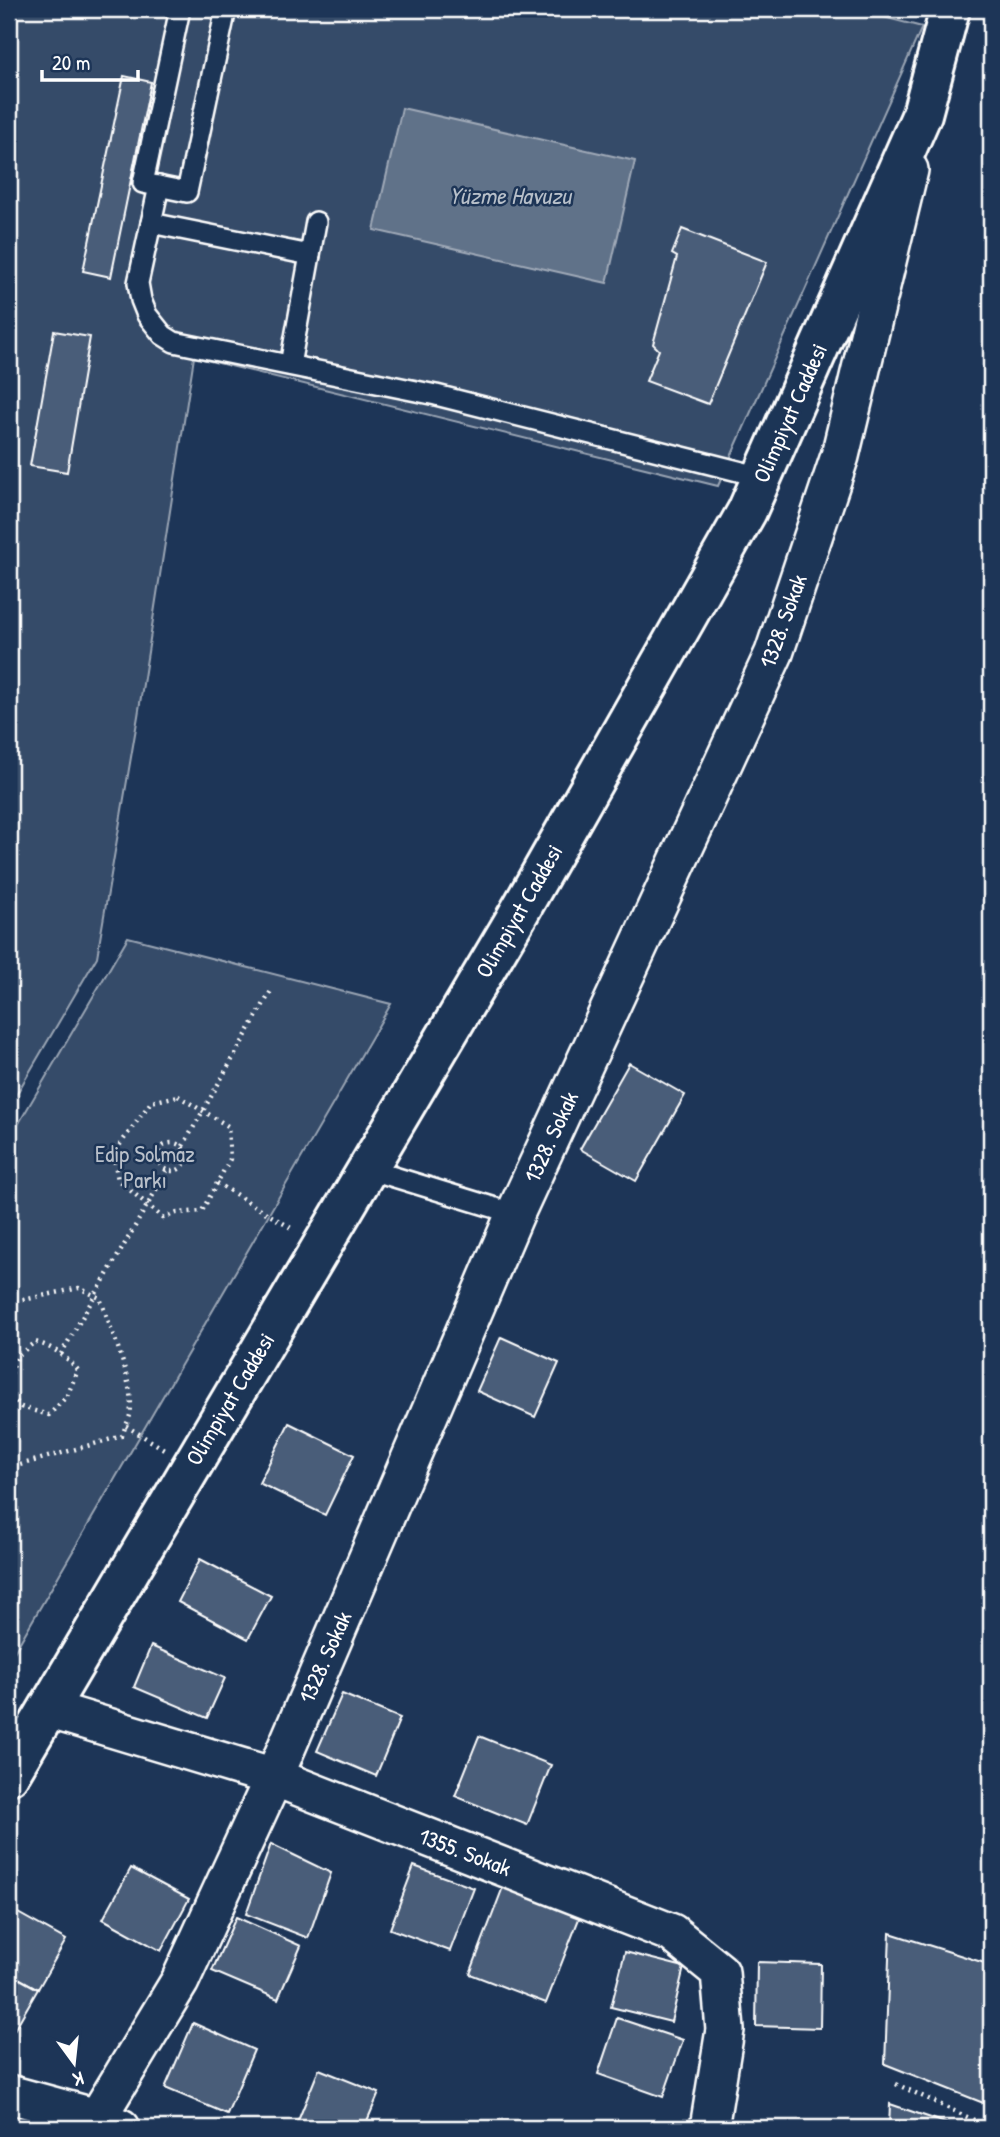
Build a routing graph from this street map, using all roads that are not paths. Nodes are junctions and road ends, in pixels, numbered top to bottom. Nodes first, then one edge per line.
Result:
1 (180, 9) edge
2 (226, 9) edge
3 (950, 9) edge
4 (922, 114) junction
5 (159, 186) junction
6 (316, 222) dead end
7 (151, 223) junction
8 (310, 255) junction
9 (290, 365) junction
10 (762, 477) junction
11 (368, 1169) junction
12 (515, 1214) junction
13 (48, 1709) junction
14 (9, 1775) edge
15 (274, 1777) junction
16 (9, 2094) edge
17 (104, 2125) edge
18 (709, 2128) edge

1 - 5 lane
2 - 5 lane
3 - 4 street, Olimpiyat Caddesi
4 - 10 street, Olimpiyat Caddesi
4 - 12 street, 1328. Sokak
5 - 7 lane
6 - 8 lane
7 - 8 lane
7 - 9 lane
8 - 9 lane
9 - 10 lane
10 - 11 street, Olimpiyat Caddesi
11 - 12 lane
11 - 13 street, Olimpiyat Caddesi
12 - 15 street, 1328. Sokak
13 - 14 street, Olimpiyat Caddesi
13 - 15 street, 1355. Sokak
15 - 17 street, 1328. Sokak
15 - 18 street, 1355. Sokak
16 - 17 street

